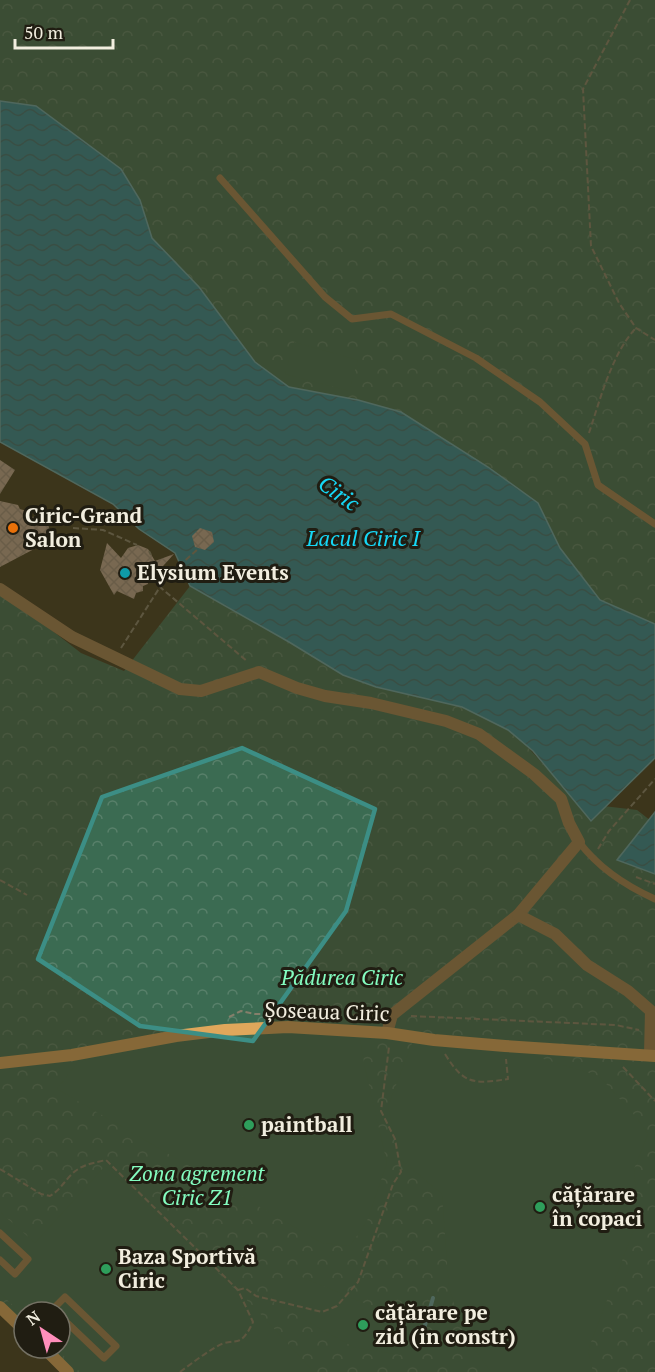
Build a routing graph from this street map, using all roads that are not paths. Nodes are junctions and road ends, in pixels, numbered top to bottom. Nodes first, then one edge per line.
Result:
1 (220, 178) dead end
2 (655, 524) edge
3 (0, 589) edge
4 (579, 842) junction
5 (655, 899) edge
6 (518, 915) junction
7 (653, 1011) edge
8 (387, 1033) junction
9 (652, 1055) edge
10 (0, 1063) edge
11 (0, 1233) edge
12 (0, 1260) edge
13 (72, 1305) edge
14 (0, 1308) edge
15 (12, 1319) edge
16 (72, 1327) edge
17 (56, 1360) edge
18 (68, 1372) edge

1 - 2 lane
3 - 4 street
4 - 5 lane
4 - 6 street
6 - 7 street
6 - 8 street
7 - 9 street
8 - 9 main road, Șoseaua Ciric
8 - 10 main road, Șoseaua Ciric
11 - 12 lane
13 - 16 lane
14 - 15 main road
17 - 18 main road

